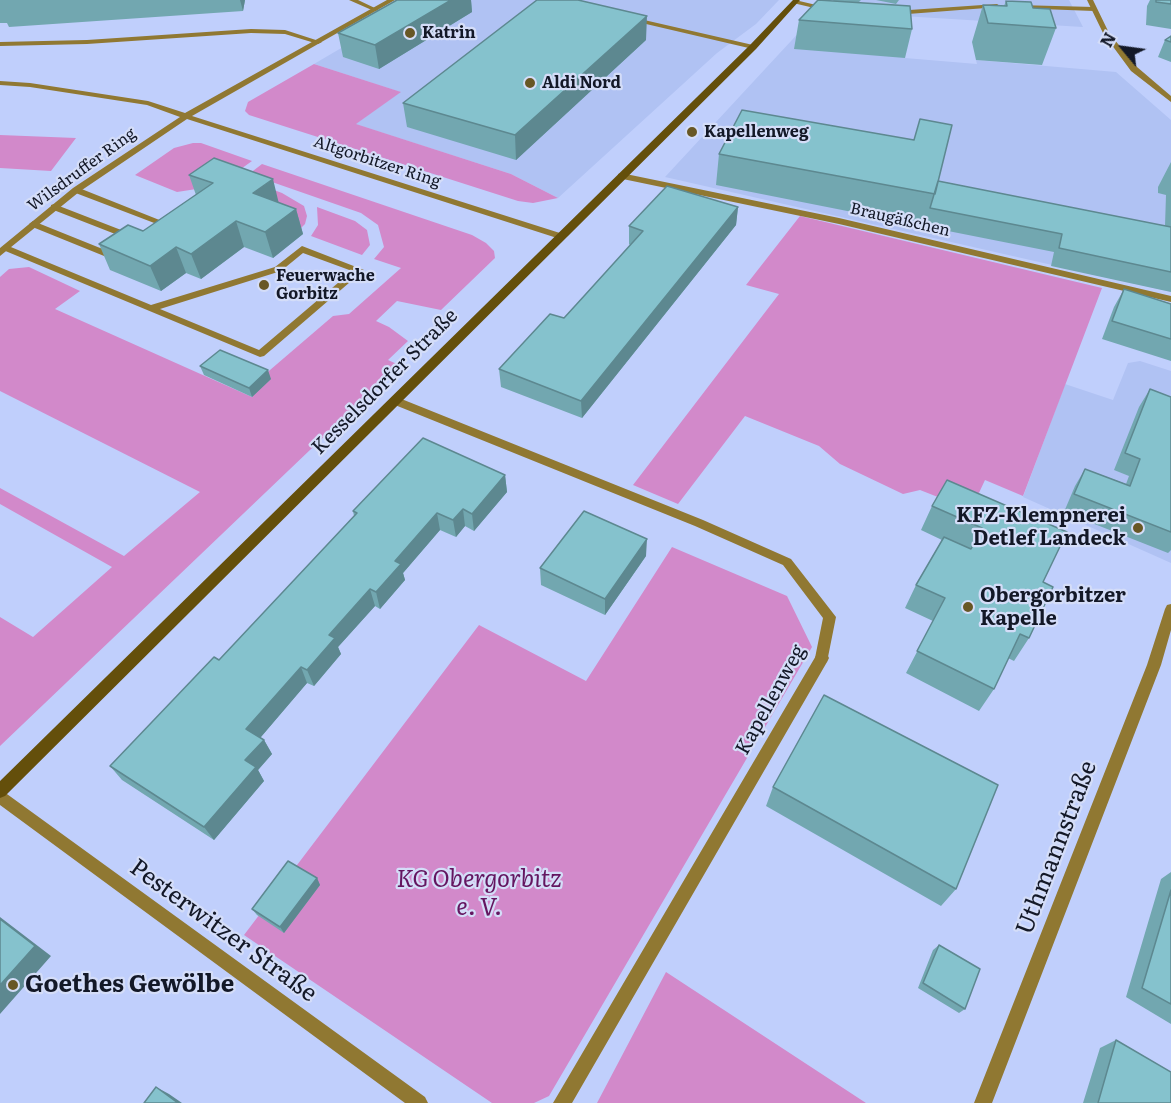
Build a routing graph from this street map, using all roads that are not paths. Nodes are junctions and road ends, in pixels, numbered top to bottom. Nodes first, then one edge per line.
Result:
1 (351, 0) edge
2 (392, 0) edge
3 (1090, 0) edge
4 (796, 1) edge
5 (1003, 6) edge
6 (1014, 7) edge
7 (1094, 9) junction
8 (376, 10) junction
9 (839, 11) edge
10 (890, 14) edge
11 (618, 16) edge
12 (318, 42) junction
13 (0, 44) edge
14 (753, 47) junction
15 (0, 83) edge
16 (1171, 100) edge
17 (186, 116) junction
18 (621, 176) junction
19 (76, 190) junction
20 (54, 207) junction
21 (33, 224) junction
22 (187, 232) edge
23 (560, 236) junction
24 (142, 241) edge
25 (3, 250) edge
26 (124, 261) edge
27 (1171, 299) edge
28 (151, 308) junction
29 (394, 400) junction
30 (1171, 609) edge
31 (0, 791) edge
32 (0, 796) edge
33 (419, 1103) edge
34 (562, 1103) edge
35 (983, 1103) edge

1 - 8 street
2 - 8 street
3 - 7 street
4 - 9 street
4 - 14 main road, Kesselsdorfer Straße
5 - 10 street
6 - 7 street
7 - 16 street
8 - 12 street
11 - 14 street
12 - 13 street
12 - 17 street
14 - 18 main road, Kesselsdorfer Straße
15 - 17 street, Altgorbitzer Ring
17 - 19 street, Wilsdruffer Ring
17 - 23 street, Altgorbitzer Ring
18 - 23 main road, Kesselsdorfer Straße
18 - 27 street, Braugäßchen
19 - 20 street, Wilsdruffer Ring
19 - 22 street
20 - 21 street, Wilsdruffer Ring
20 - 24 street
21 - 25 street, Wilsdruffer Ring
21 - 26 street
23 - 29 main road, Kesselsdorfer Straße
25 - 28 street
28 - 28 street
29 - 31 main road, Kesselsdorfer Straße
29 - 34 street, Kapellenweg
30 - 35 street, Uthmannstraße
32 - 33 street, Pesterwitzer Straße

